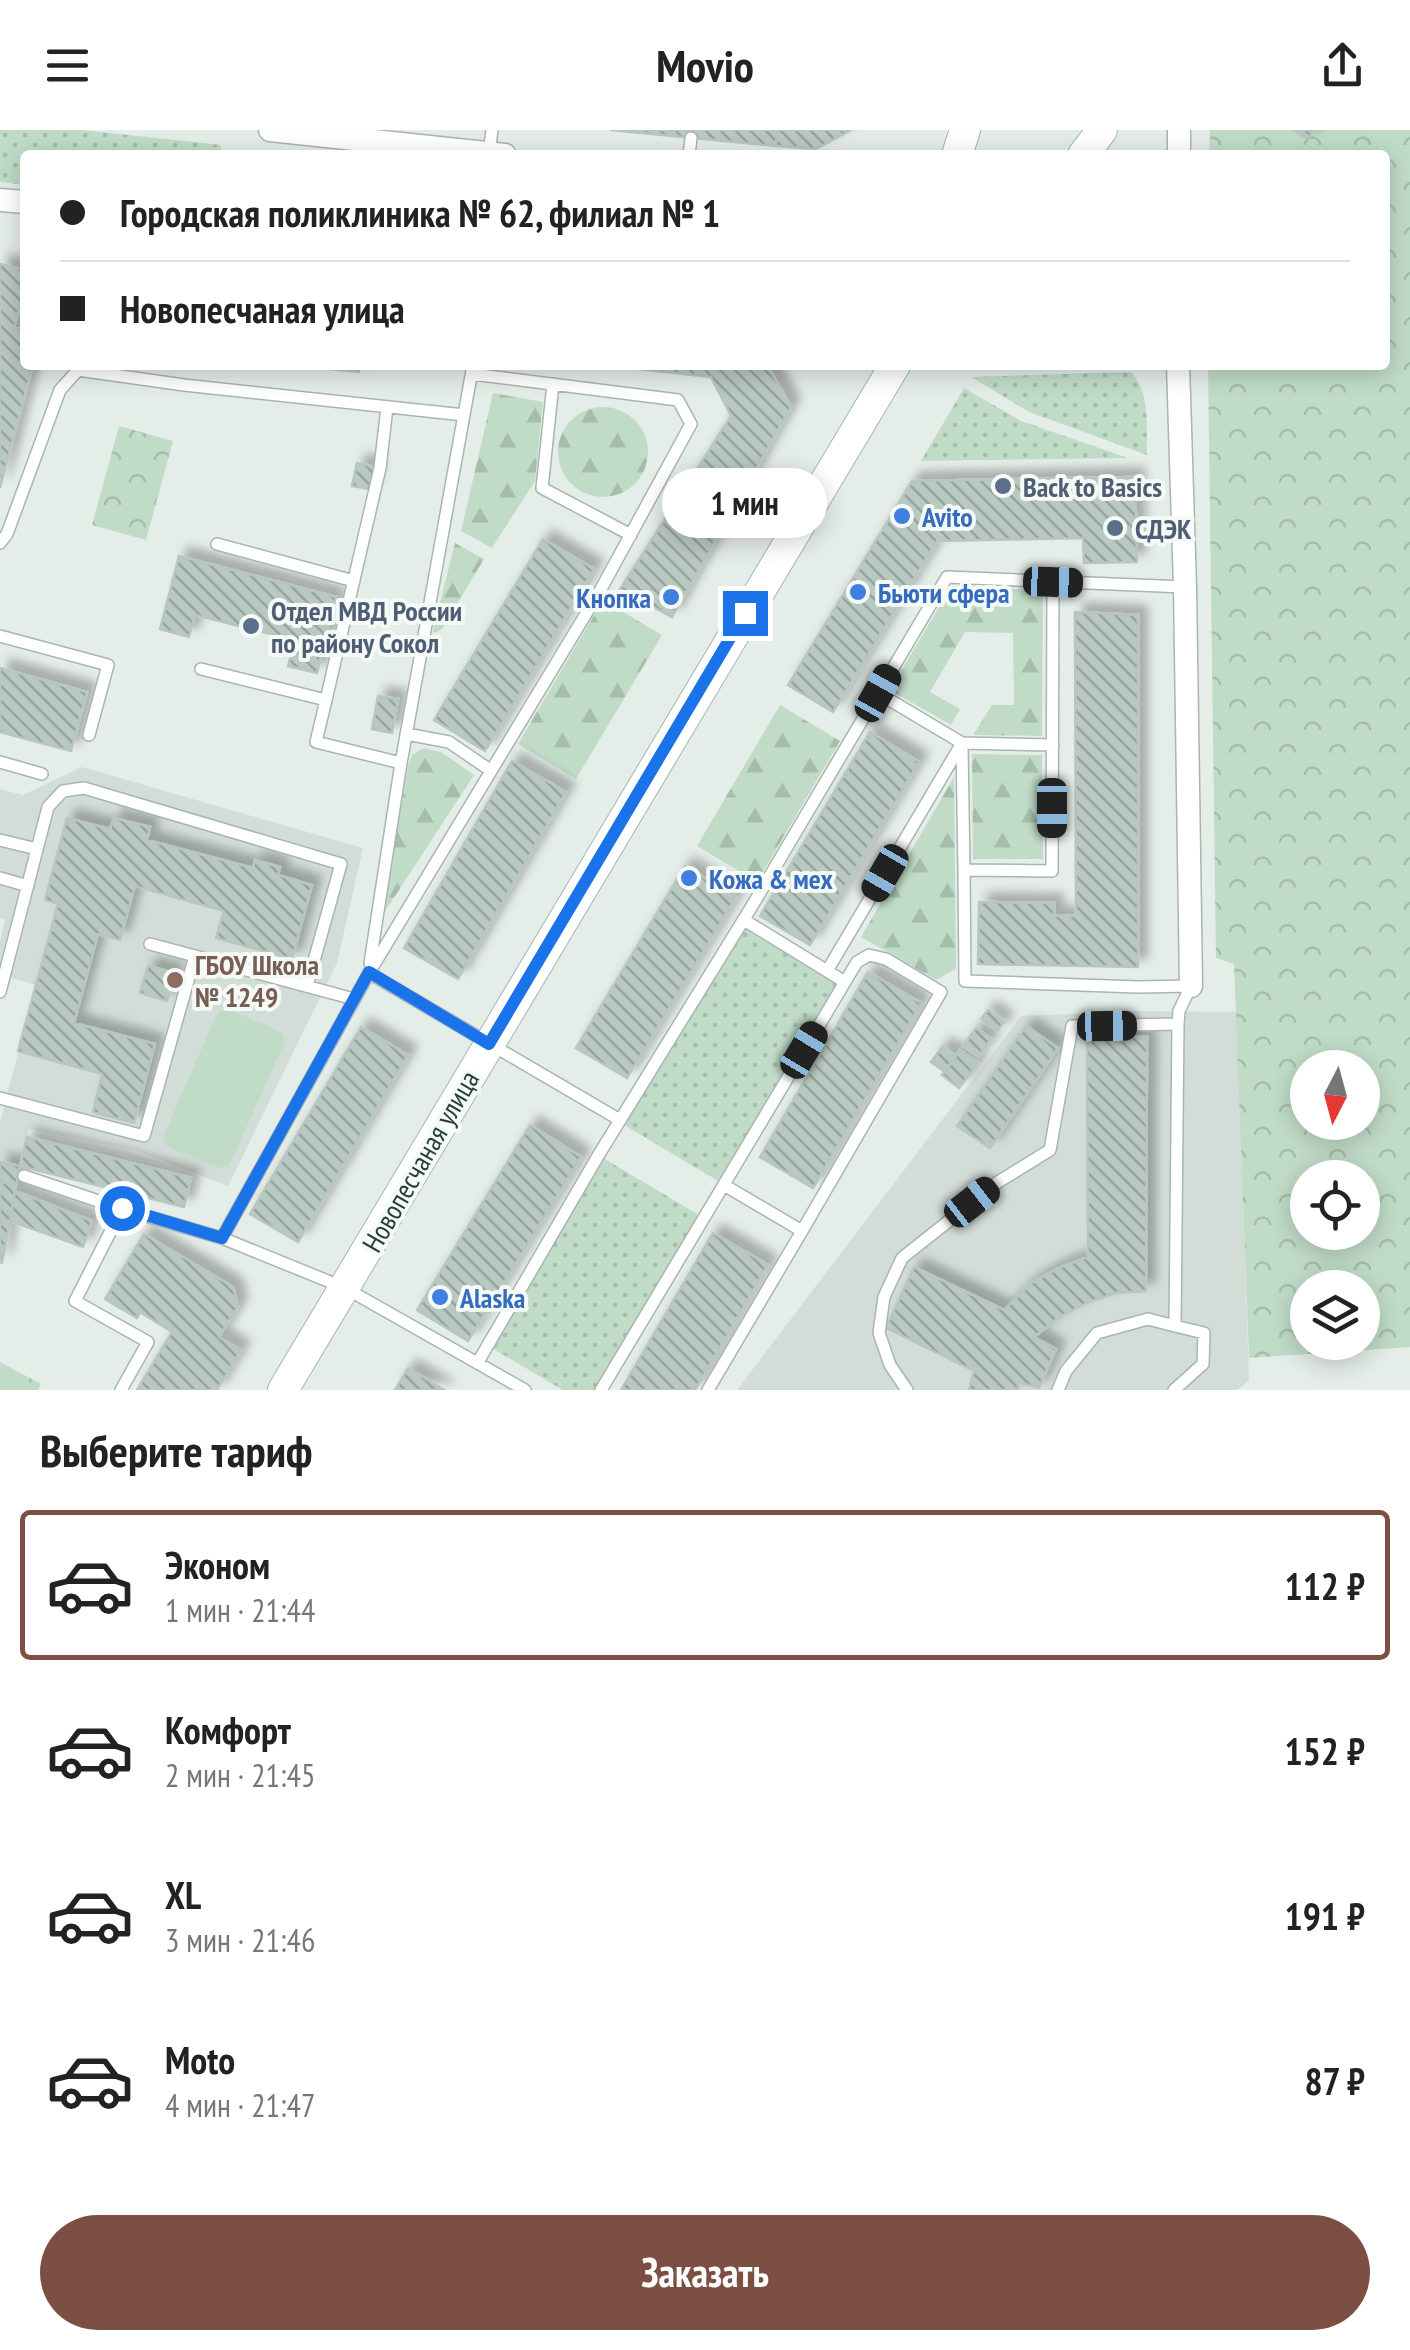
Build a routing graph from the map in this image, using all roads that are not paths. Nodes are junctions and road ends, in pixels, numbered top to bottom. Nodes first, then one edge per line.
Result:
1 (270, 130) edge
2 (1102, 130) edge
3 (691, 138) dead end
4 (410, 144) edge
5 (495, 146) edge
6 (690, 150) edge
7 (1087, 150) edge
8 (76, 370) edge
9 (95, 370) edge
10 (472, 370) edge
11 (892, 370) edge
12 (1178, 370) edge
13 (553, 384) junction
14 (387, 407) junction
15 (464, 415) junction
16 (631, 536) junction
17 (0, 543) edge
18 (217, 544) dead end
19 (354, 581) junction
20 (1053, 582) junction
21 (1185, 587) junction
22 (0, 636) edge
23 (202, 669) dead end
24 (878, 693) junction
25 (326, 700) junction
26 (406, 734) junction
27 (89, 735) dead end
28 (962, 743) junction
29 (1052, 745) junction
30 (0, 762) edge
31 (401, 763) junction
32 (490, 770) junction
33 (42, 774) dead end
34 (0, 840) edge
35 (37, 850) junction
36 (964, 870) junction
37 (0, 878) edge
38 (28, 886) junction
39 (744, 920) junction
40 (150, 944) dead end
41 (195, 956) junction
42 (828, 971) junction
43 (369, 972) junction
44 (845, 982) junction
45 (307, 986) junction
46 (1191, 986) junction
47 (0, 992) edge
48 (354, 999) junction
49 (1178, 1024) junction
50 (489, 1044) junction
51 (0, 1098) edge
52 (620, 1120) junction
53 (24, 1176) dead end
54 (724, 1186) junction
55 (122, 1208) junction
56 (802, 1231) junction
57 (222, 1238) junction
58 (346, 1288) junction
59 (1175, 1326) junction
60 (478, 1362) junction
61 (121, 1390) edge
62 (283, 1390) edge
63 (525, 1390) edge
64 (601, 1390) edge
65 (708, 1390) edge
66 (907, 1390) edge
67 (1058, 1390) edge
68 (1174, 1390) edge

1 - 4 street
2 - 7 main road
3 - 6 lane
4 - 5 street
8 - 17 lane
9 - 14 lane
10 - 13 lane
10 - 15 lane
11 - 50 main road, Новопесчаная улица
12 - 21 street
13 - 16 lane
13 - 16 lane
14 - 15 lane
14 - 19 lane
15 - 26 lane
16 - 32 lane
18 - 19 lane
19 - 25 lane
20 - 21 lane
20 - 24 lane
20 - 29 lane
21 - 46 street
22 - 27 lane
23 - 25 lane
24 - 28 lane
24 - 39 lane
25 - 31 lane
26 - 31 lane
26 - 32 lane
28 - 29 lane
28 - 36 lane
28 - 42 lane
29 - 36 lane
30 - 33 lane
31 - 43 lane
32 - 43 lane
34 - 35 lane
35 - 38 lane
35 - 45 lane
36 - 46 lane
37 - 38 lane
38 - 47 lane
39 - 42 lane
39 - 52 lane
40 - 41 lane
41 - 45 lane
41 - 51 lane
42 - 44 lane
43 - 48 lane
43 - 50 lane
44 - 54 lane
44 - 56 lane
45 - 48 lane
46 - 49 lane
48 - 57 lane
49 - 59 lane
49 - 66 lane
50 - 52 lane
50 - 58 main road, Новопесчаная улица
52 - 60 lane
53 - 55 lane
54 - 56 lane
54 - 64 lane
55 - 57 lane
55 - 61 lane
56 - 65 lane
57 - 58 lane
58 - 60 lane
58 - 62 main road, Новопесчаная улица
59 - 67 lane
59 - 68 lane
60 - 63 lane

